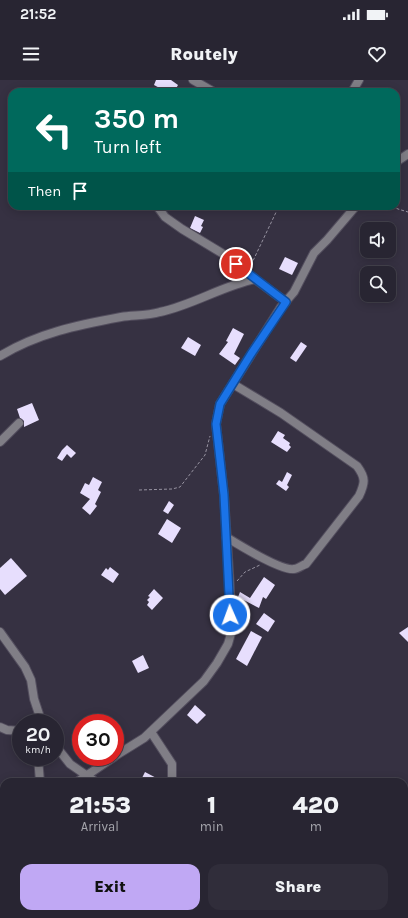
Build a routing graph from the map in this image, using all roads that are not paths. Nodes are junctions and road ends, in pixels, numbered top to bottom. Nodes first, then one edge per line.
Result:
1 (193, 80) edge
2 (207, 88) edge
3 (160, 210) edge
4 (353, 210) edge
5 (255, 279) junction
6 (286, 302) junction
7 (0, 356) edge
8 (233, 384) junction
9 (19, 423) dead end
10 (0, 442) edge
11 (226, 537) junction
12 (0, 632) edge
13 (36, 707) junction
14 (36, 714) edge
15 (39, 714) edge
16 (0, 727) edge
17 (12, 731) edge
18 (151, 732) junction
19 (124, 750) edge
20 (64, 756) edge
21 (39, 766) edge
22 (100, 766) edge
23 (87, 775) junction
24 (40, 778) edge
25 (83, 778) edge
26 (91, 778) edge
27 (172, 778) edge

1 - 2 street
3 - 5 street
4 - 6 street
5 - 6 street
5 - 7 street
6 - 8 street
8 - 11 street
8 - 11 street
9 - 10 street
11 - 18 street
12 - 13 street
13 - 14 street
13 - 15 street
16 - 17 street
18 - 19 street
18 - 27 street
20 - 23 street
21 - 24 street
22 - 23 street
23 - 25 street
23 - 26 street

